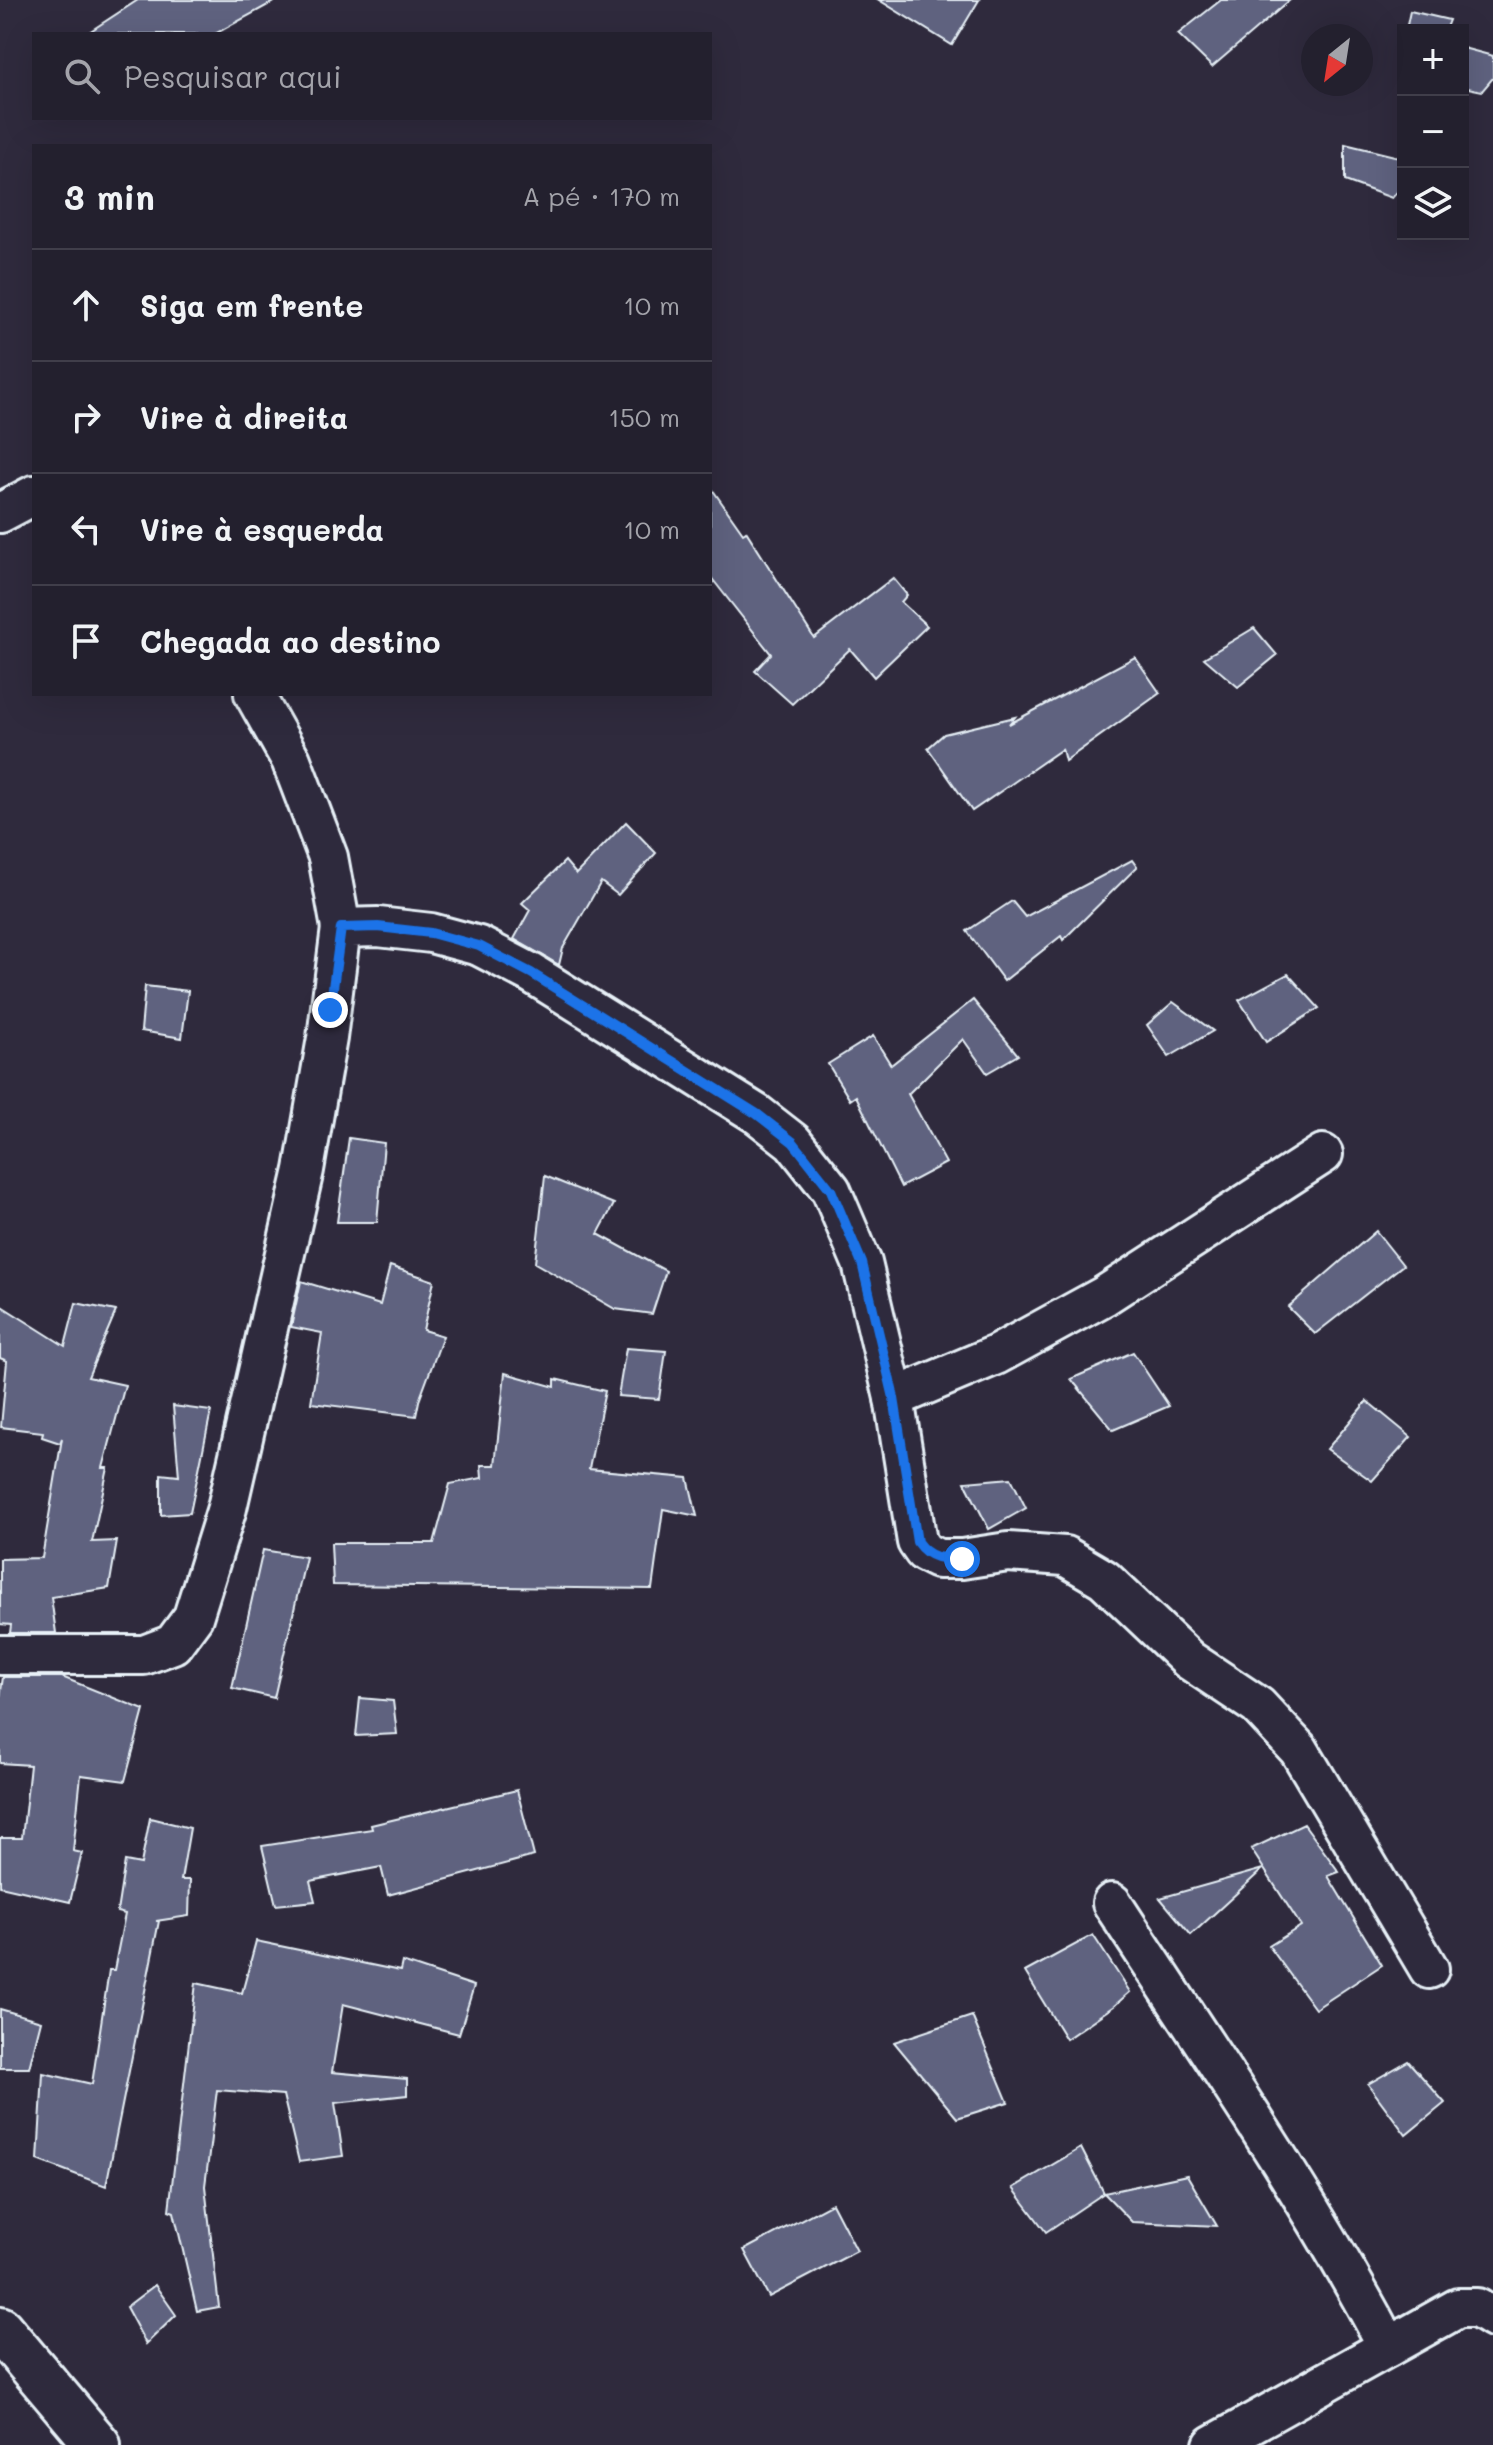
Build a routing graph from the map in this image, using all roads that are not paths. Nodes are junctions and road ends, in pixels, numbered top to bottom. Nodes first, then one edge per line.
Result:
1 (32, 496) edge
2 (0, 513) edge
3 (255, 696) edge
4 (341, 928) junction
5 (1323, 1154) dead end
6 (894, 1398) junction
7 (0, 1655) edge
8 (1112, 1903) dead end
9 (1429, 1969) dead end
10 (1493, 2318) edge
11 (0, 2329) edge
12 (1388, 2347) junction
13 (98, 2445) edge
14 (1213, 2445) edge

1 - 2 street
3 - 4 street
4 - 6 street
4 - 7 street
5 - 6 street
6 - 9 street
8 - 12 street
10 - 12 street
11 - 13 street
12 - 14 street

